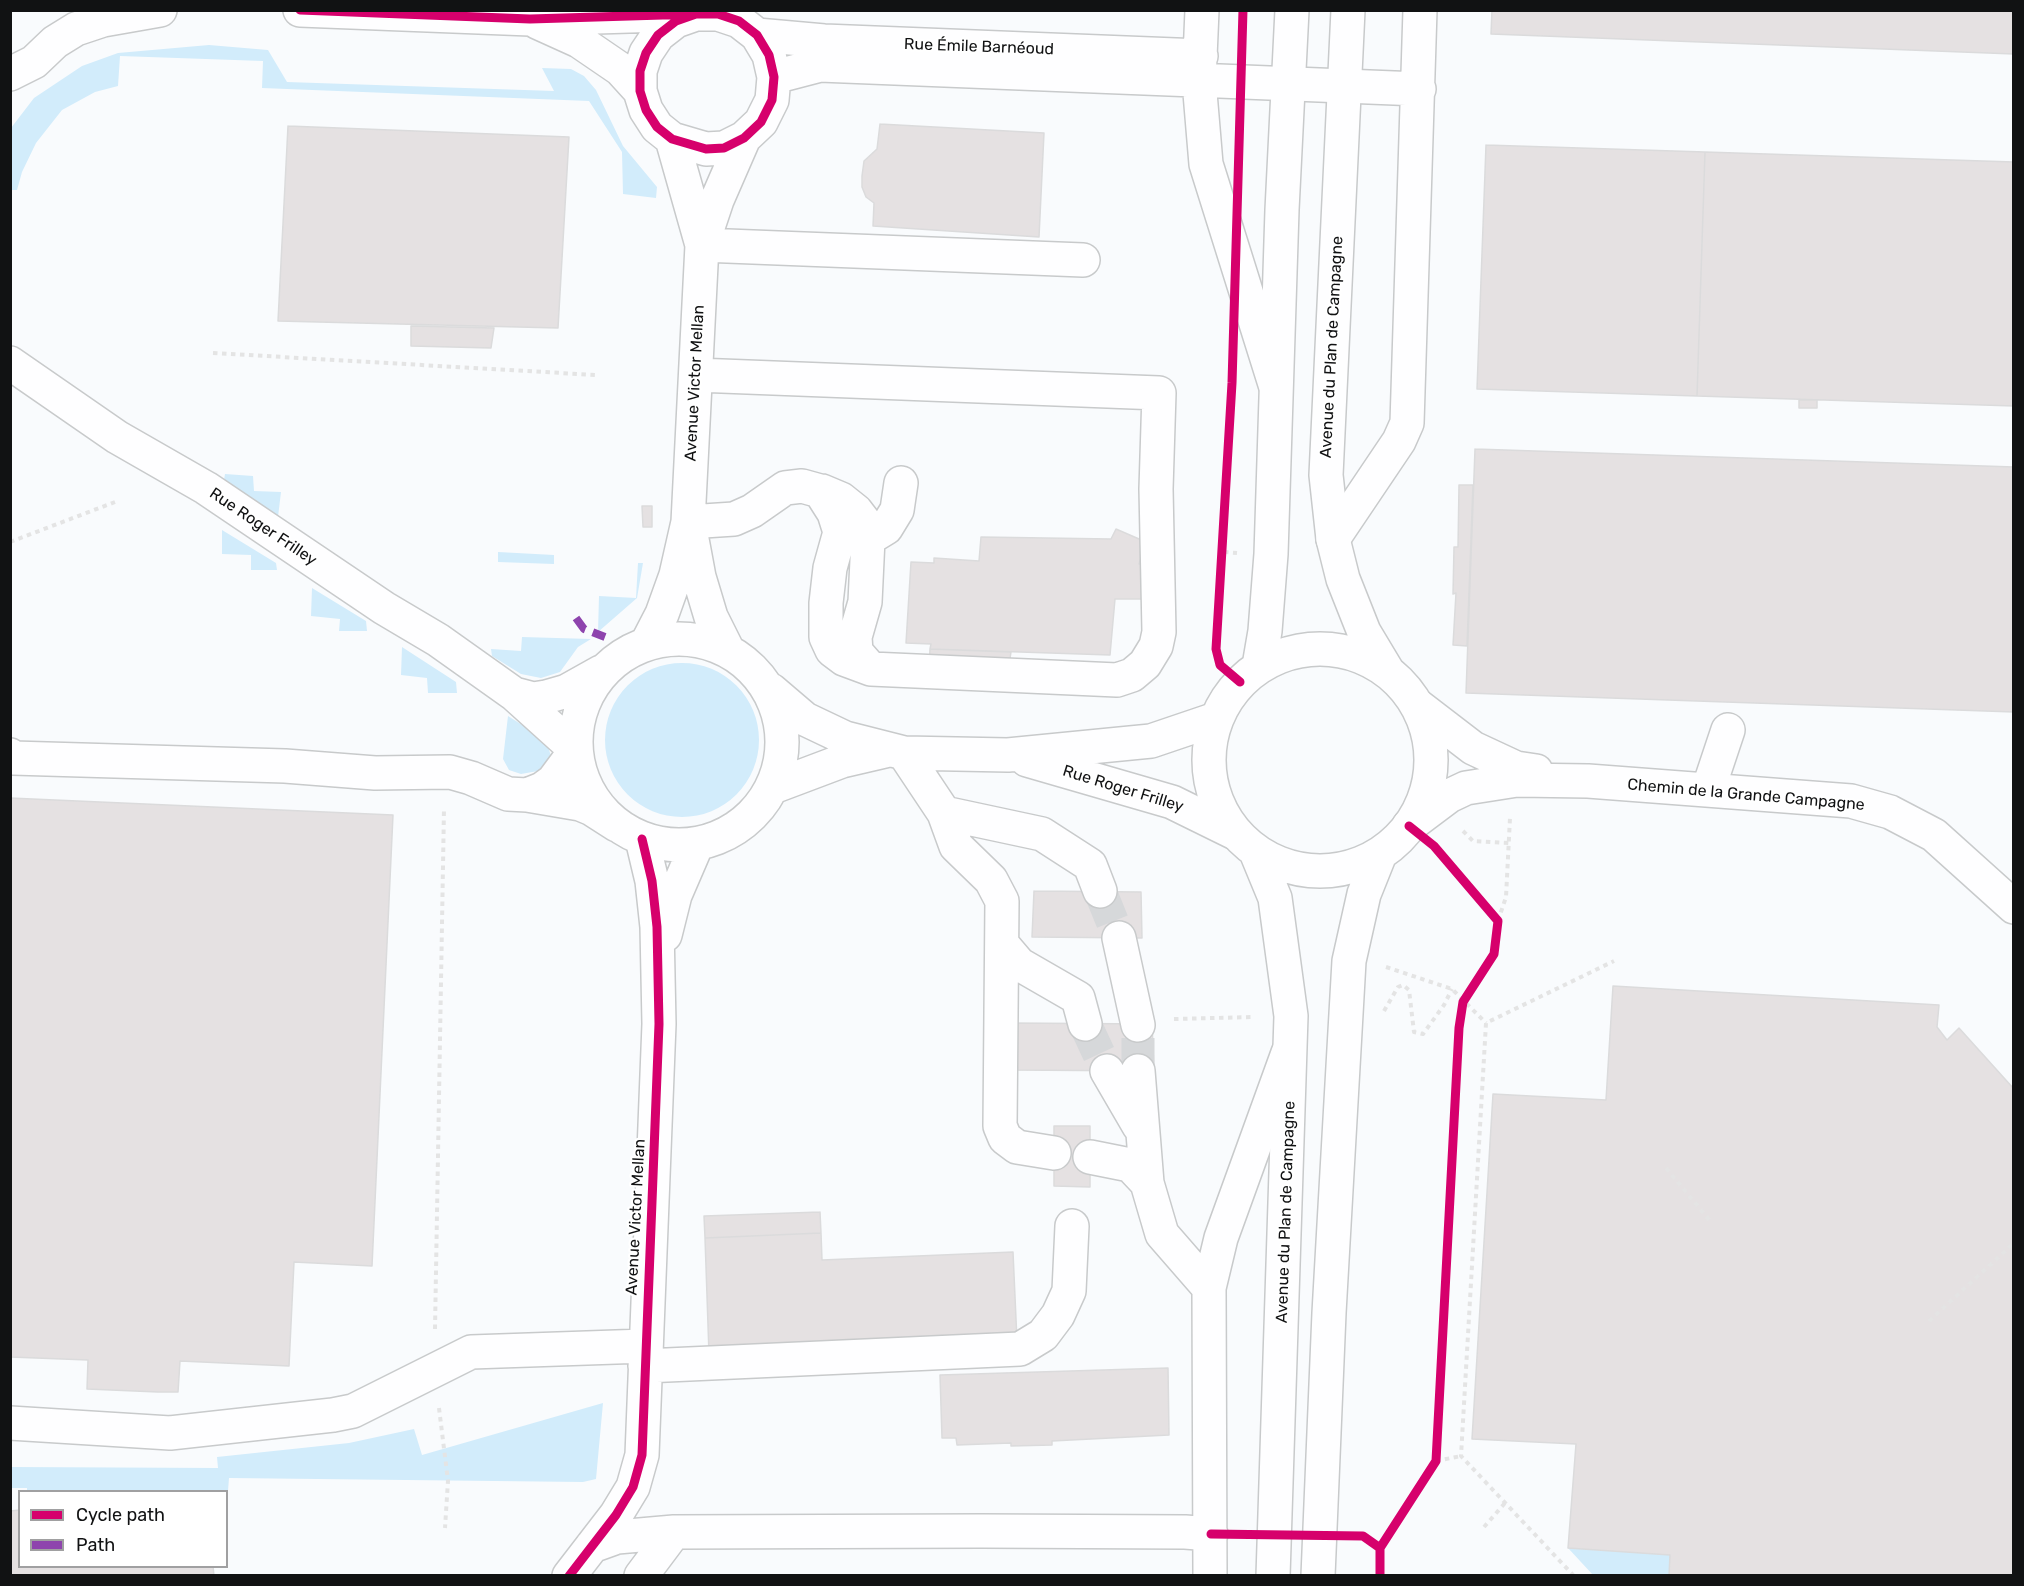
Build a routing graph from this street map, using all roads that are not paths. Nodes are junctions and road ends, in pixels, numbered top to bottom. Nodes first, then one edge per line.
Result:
1 (68, 10) edge
2 (160, 10) edge
3 (300, 10) edge
4 (1202, 10) edge
5 (1292, 10) edge
6 (1347, 10) edge
7 (1420, 10) edge
8 (696, 14) junction
9 (530, 19) junction
10 (757, 35) junction
11 (55, 42) junction
12 (1200, 69) junction
13 (10, 74) edge
14 (774, 77) junction
15 (1290, 85) junction
16 (1345, 87) junction
17 (1419, 89) junction
18 (640, 91) junction
19 (744, 138) junction
20 (672, 139) junction
21 (702, 245) junction
22 (1083, 260) dead end
23 (10, 363) edge
24 (696, 375) junction
25 (1276, 388) junction
26 (901, 483) dead end
27 (820, 490) junction
28 (688, 522) junction
29 (868, 539) junction
30 (1333, 539) junction
31 (647, 643) junction
32 (727, 649) junction
33 (610, 666) junction
34 (1259, 666) junction
35 (871, 669) junction
36 (1388, 672) junction
37 (769, 689) junction
38 (514, 694) junction
39 (1416, 705) junction
40 (1216, 719) junction
41 (1728, 730) dead end
42 (576, 750) junction
43 (896, 752) junction
44 (10, 755) edge
45 (1008, 755) junction
46 (1588, 781) junction
47 (773, 787) junction
48 (1708, 790) junction
49 (527, 795) junction
50 (944, 813) junction
51 (1409, 826) junction
52 (629, 832) junction
53 (1245, 843) junction
54 (697, 844) junction
55 (1380, 854) junction
56 (1100, 891) tunnel mouth
57 (2013, 907) edge
58 (1119, 938) tunnel mouth
59 (1002, 944) junction
60 (659, 973) junction
61 (1085, 1024) tunnel mouth
62 (1138, 1024) tunnel mouth
63 (1291, 1046) junction
64 (1122, 1071) tunnel mouth
65 (1054, 1153) dead end
66 (1090, 1157) dead end
67 (1147, 1183) junction
68 (1072, 1226) dead end
69 (1209, 1288) junction
70 (645, 1356) junction
71 (10, 1423) edge
72 (170, 1433) junction
73 (10, 1446) edge
74 (674, 1533) junction
75 (1211, 1534) junction
76 (592, 1546) junction
77 (569, 1575) edge
78 (641, 1575) edge
79 (1210, 1575) edge
80 (1273, 1575) edge
81 (1318, 1575) edge

1 - 11 street
2 - 11 street
3 - 9 street
4 - 12 street
5 - 15 street
6 - 16 street, Avenue du Plan de Campagne
7 - 17 street
8 - 9 street
8 - 10 street
8 - 18 street
9 - 18 street
10 - 12 street, Rue Émile Barnéoud
10 - 14 street
11 - 13 street
12 - 14 street
12 - 15 street
12 - 25 street
14 - 19 street
15 - 16 street
15 - 25 street
16 - 17 street
16 - 30 street, Avenue du Plan de Campagne
17 - 30 street
18 - 20 street
19 - 20 street
19 - 21 street, Avenue Victor Mellan
20 - 21 street, Avenue Victor Mellan
21 - 22 street
21 - 24 street, Avenue Victor Mellan
23 - 38 street, Rue Roger Frilley
24 - 28 street, Avenue Victor Mellan
24 - 35 street
25 - 34 street
26 - 29 street
27 - 28 street
27 - 29 street
27 - 35 street
28 - 31 street, Avenue Victor Mellan
28 - 32 street, Avenue Victor Mellan
29 - 35 street
30 - 36 street, Avenue du Plan de Campagne
31 - 32 street, Avenue Victor Mellan
31 - 33 street, Avenue Victor Mellan
32 - 37 street, Avenue Victor Mellan
33 - 38 street, Rue Roger Frilley
33 - 42 street, Avenue Victor Mellan
34 - 36 street, Avenue du Plan de Campagne
34 - 40 street, Avenue du Plan de Campagne
36 - 39 street
37 - 43 street, Rue Roger Frilley
37 - 47 street, Avenue Victor Mellan
38 - 42 street, Rue Roger Frilley
39 - 46 street, Chemin de la Grande Campagne
39 - 51 street
40 - 45 street, Rue Roger Frilley
40 - 53 street, Avenue du Plan de Campagne
41 - 48 street
42 - 49 street
42 - 52 street, Avenue Victor Mellan
43 - 45 street, Rue Roger Frilley
43 - 47 street, Rue Roger Frilley
43 - 50 street
44 - 49 street
45 - 53 street, Rue Roger Frilley
46 - 48 street, Chemin de la Grande Campagne
46 - 51 street, Chemin de la Grande Campagne
47 - 54 street, Avenue Victor Mellan
48 - 57 street, Chemin de la Grande Campagne
49 - 52 street
50 - 56 street
50 - 59 street
51 - 55 street
52 - 54 street, Avenue Victor Mellan
52 - 60 street, Avenue Victor Mellan
53 - 55 street, Rue Roger Frilley
53 - 63 street, Avenue du Plan de Campagne
54 - 60 street, Avenue Victor Mellan
55 - 81 street
58 - 62 street
59 - 61 street
59 - 65 street
60 - 70 street, Avenue Victor Mellan
63 - 69 street
63 - 80 street, Avenue du Plan de Campagne
64 - 67 street
66 - 67 street
67 - 69 street
68 - 70 street
69 - 75 street
70 - 72 street
70 - 76 street, Avenue Victor Mellan
71 - 72 street
72 - 73 street
74 - 75 street
74 - 76 street
74 - 78 street
75 - 79 street
76 - 77 street, Avenue Victor Mellan

